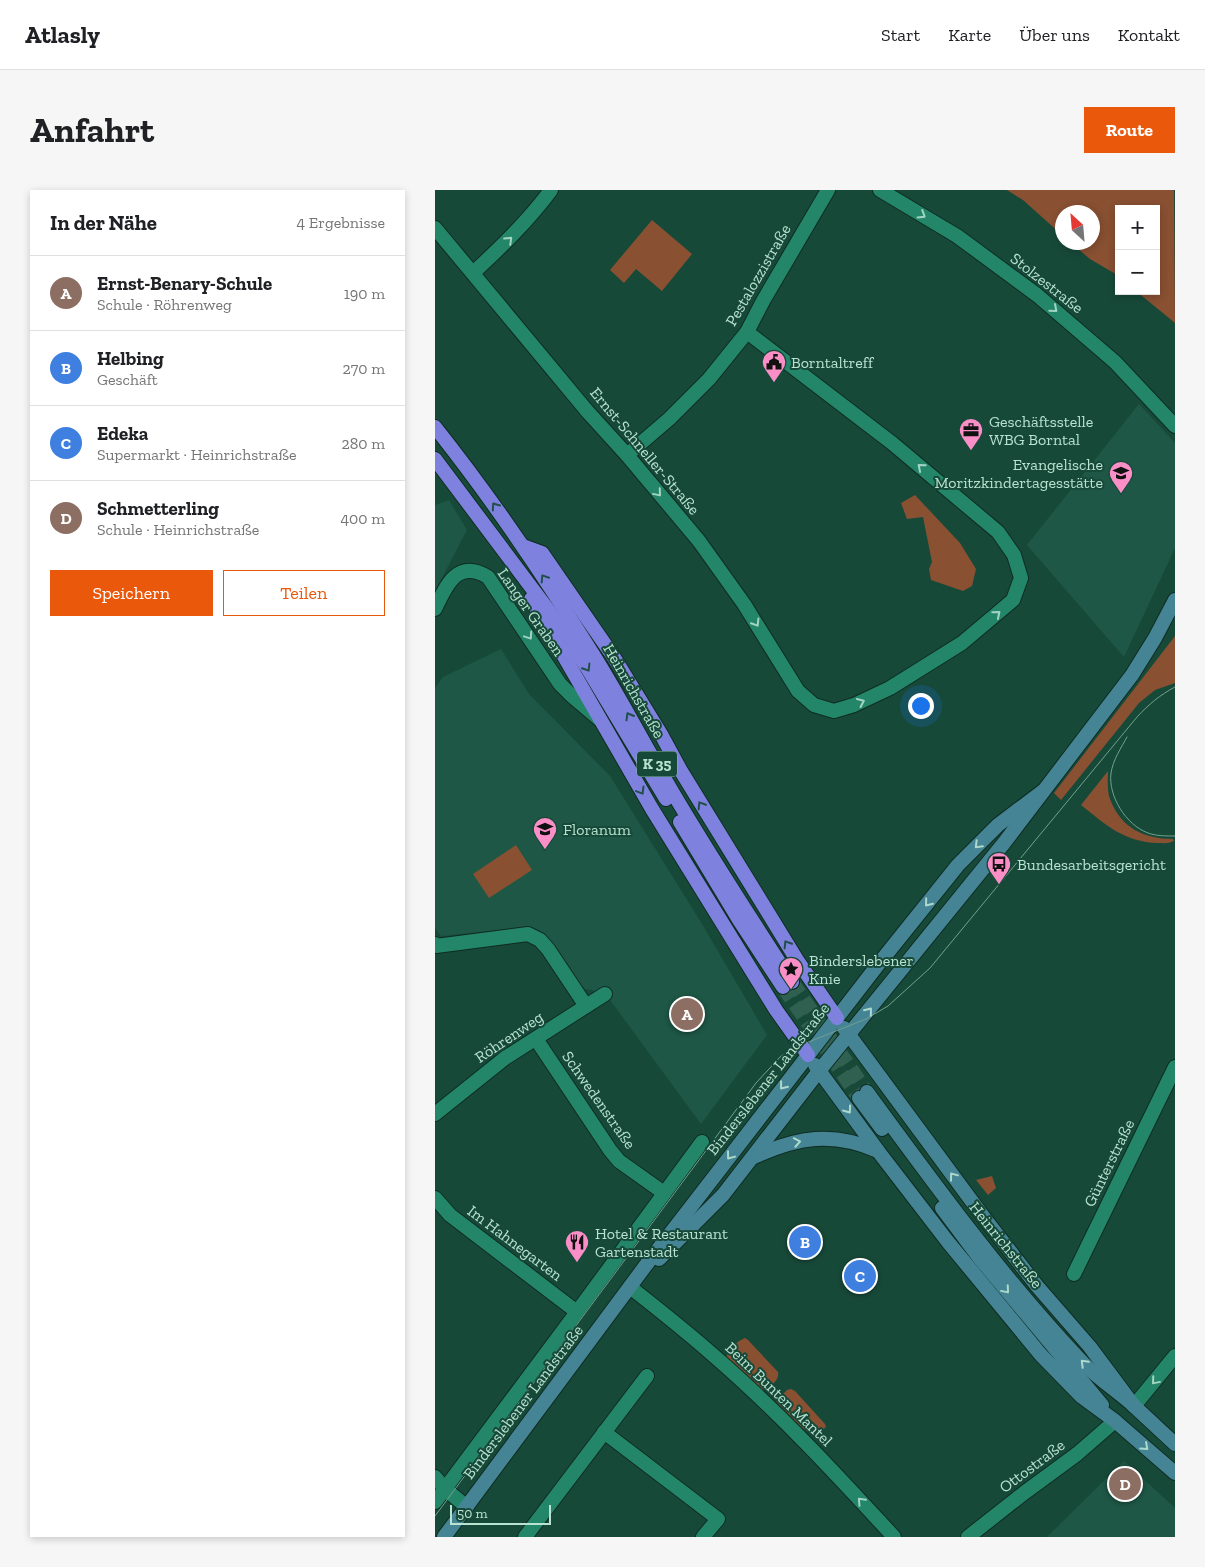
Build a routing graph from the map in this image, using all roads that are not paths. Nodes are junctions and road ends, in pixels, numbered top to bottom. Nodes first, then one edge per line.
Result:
1 (551, 190) edge
2 (828, 190) edge
3 (879, 190) edge
4 (435, 228) edge
5 (473, 273) junction
6 (747, 332) junction
7 (1175, 426) edge
8 (435, 427) edge
9 (627, 456) junction
10 (435, 459) edge
11 (523, 546) junction
12 (508, 556) junction
13 (1175, 600) edge
14 (437, 604) edge
15 (1175, 616) edge
16 (1155, 638) junction
17 (599, 719) junction
18 (1043, 791) junction
19 (435, 944) edge
20 (605, 994) dead end
21 (586, 1006) junction
22 (837, 1018) junction
23 (849, 1035) junction
24 (536, 1039) junction
25 (808, 1055) junction
26 (1175, 1067) edge
27 (819, 1071) junction
28 (435, 1114) edge
29 (702, 1142) dead end
30 (879, 1152) junction
31 (751, 1158) junction
32 (664, 1193) junction
33 (435, 1198) edge
34 (1074, 1274) dead end
35 (630, 1287) junction
36 (577, 1312) junction
37 (1175, 1356) edge
38 (647, 1376) dead end
39 (1134, 1406) junction
40 (1115, 1421) junction
41 (605, 1432) junction
42 (1175, 1444) edge
43 (1175, 1473) edge
44 (435, 1477) edge
45 (445, 1489) junction
46 (435, 1502) edge
47 (467, 1507) junction
48 (444, 1537) edge
49 (525, 1537) edge
50 (703, 1537) edge
51 (894, 1537) edge
52 (968, 1537) edge

5 -> 1 street
2 - 6 street, Pestalozzistraße
3 -> 7 street, Stolzestraße
4 - 5 street, Ernst-Schneller-Straße
5 - 9 street, Ernst-Schneller-Straße
6 - 9 street, Pestalozzistraße
9 -> 6 street, Ernst-Schneller-Straße
11 -> 8 highway, Heinrichstraße / K 35
10 - 12 highway, Heinrichstraße / K 35
12 -> 11 highway, Heinrichstraße / K 35
22 -> 11 highway, K 35
12 - 17 highway, K 35
13 - 16 main road, Binderslebener Landstraße
14 -> 17 street, Langer Graben
15 - 16 street
16 - 18 main road, Binderslebener Landstraße
17 -> 25 highway, K 35
18 -> 22 main road, Binderslebener Landstraße
23 -> 18 main road, Binderslebener Landstraße
19 - 21 street
20 - 21 street, Röhrenweg
21 - 24 street, Röhrenweg
22 - 23 main road, Heinrichstraße / K 35
22 - 25 main road, Binderslebener Landstraße
23 - 27 main road, Binderslebener Landstraße
39 -> 23 main road, Heinrichstraße / K 35
24 - 28 street, Röhrenweg
24 - 32 street, Schwedenstraße
25 - 27 main road, K 35
25 -> 35 main road, Binderslebener Landstraße
26 - 34 street, Günterstraße
27 -> 30 main road, K 35
27 - 31 main road, Binderslebener Landstraße
29 - 32 street, Binderslebener Landstraße
31 -> 30 main road
30 - 40 main road, Heinrichstraße / K 35
31 - 35 main road, Binderslebener Landstraße
32 - 36 street, Binderslebener Landstraße
33 - 36 street, Im Hahnegarten
35 - 47 main road, Binderslebener Landstraße
51 -> 35 street, Beim Bunten Mantel
36 - 45 street, Binderslebener Landstraße
37 -> 39 street
38 - 41 street
39 -> 40 main road, Heinrichstraße / K 35
39 - 42 main road, Heinrichstraße / K 35
40 -> 43 main road, Heinrichstraße / K 35
40 - 52 street, Ottostraße
41 - 49 street
41 - 50 street
44 - 45 street
45 - 46 street, Binderslebener Landstraße
45 - 47 street
47 - 48 main road, Binderslebener Landstraße

